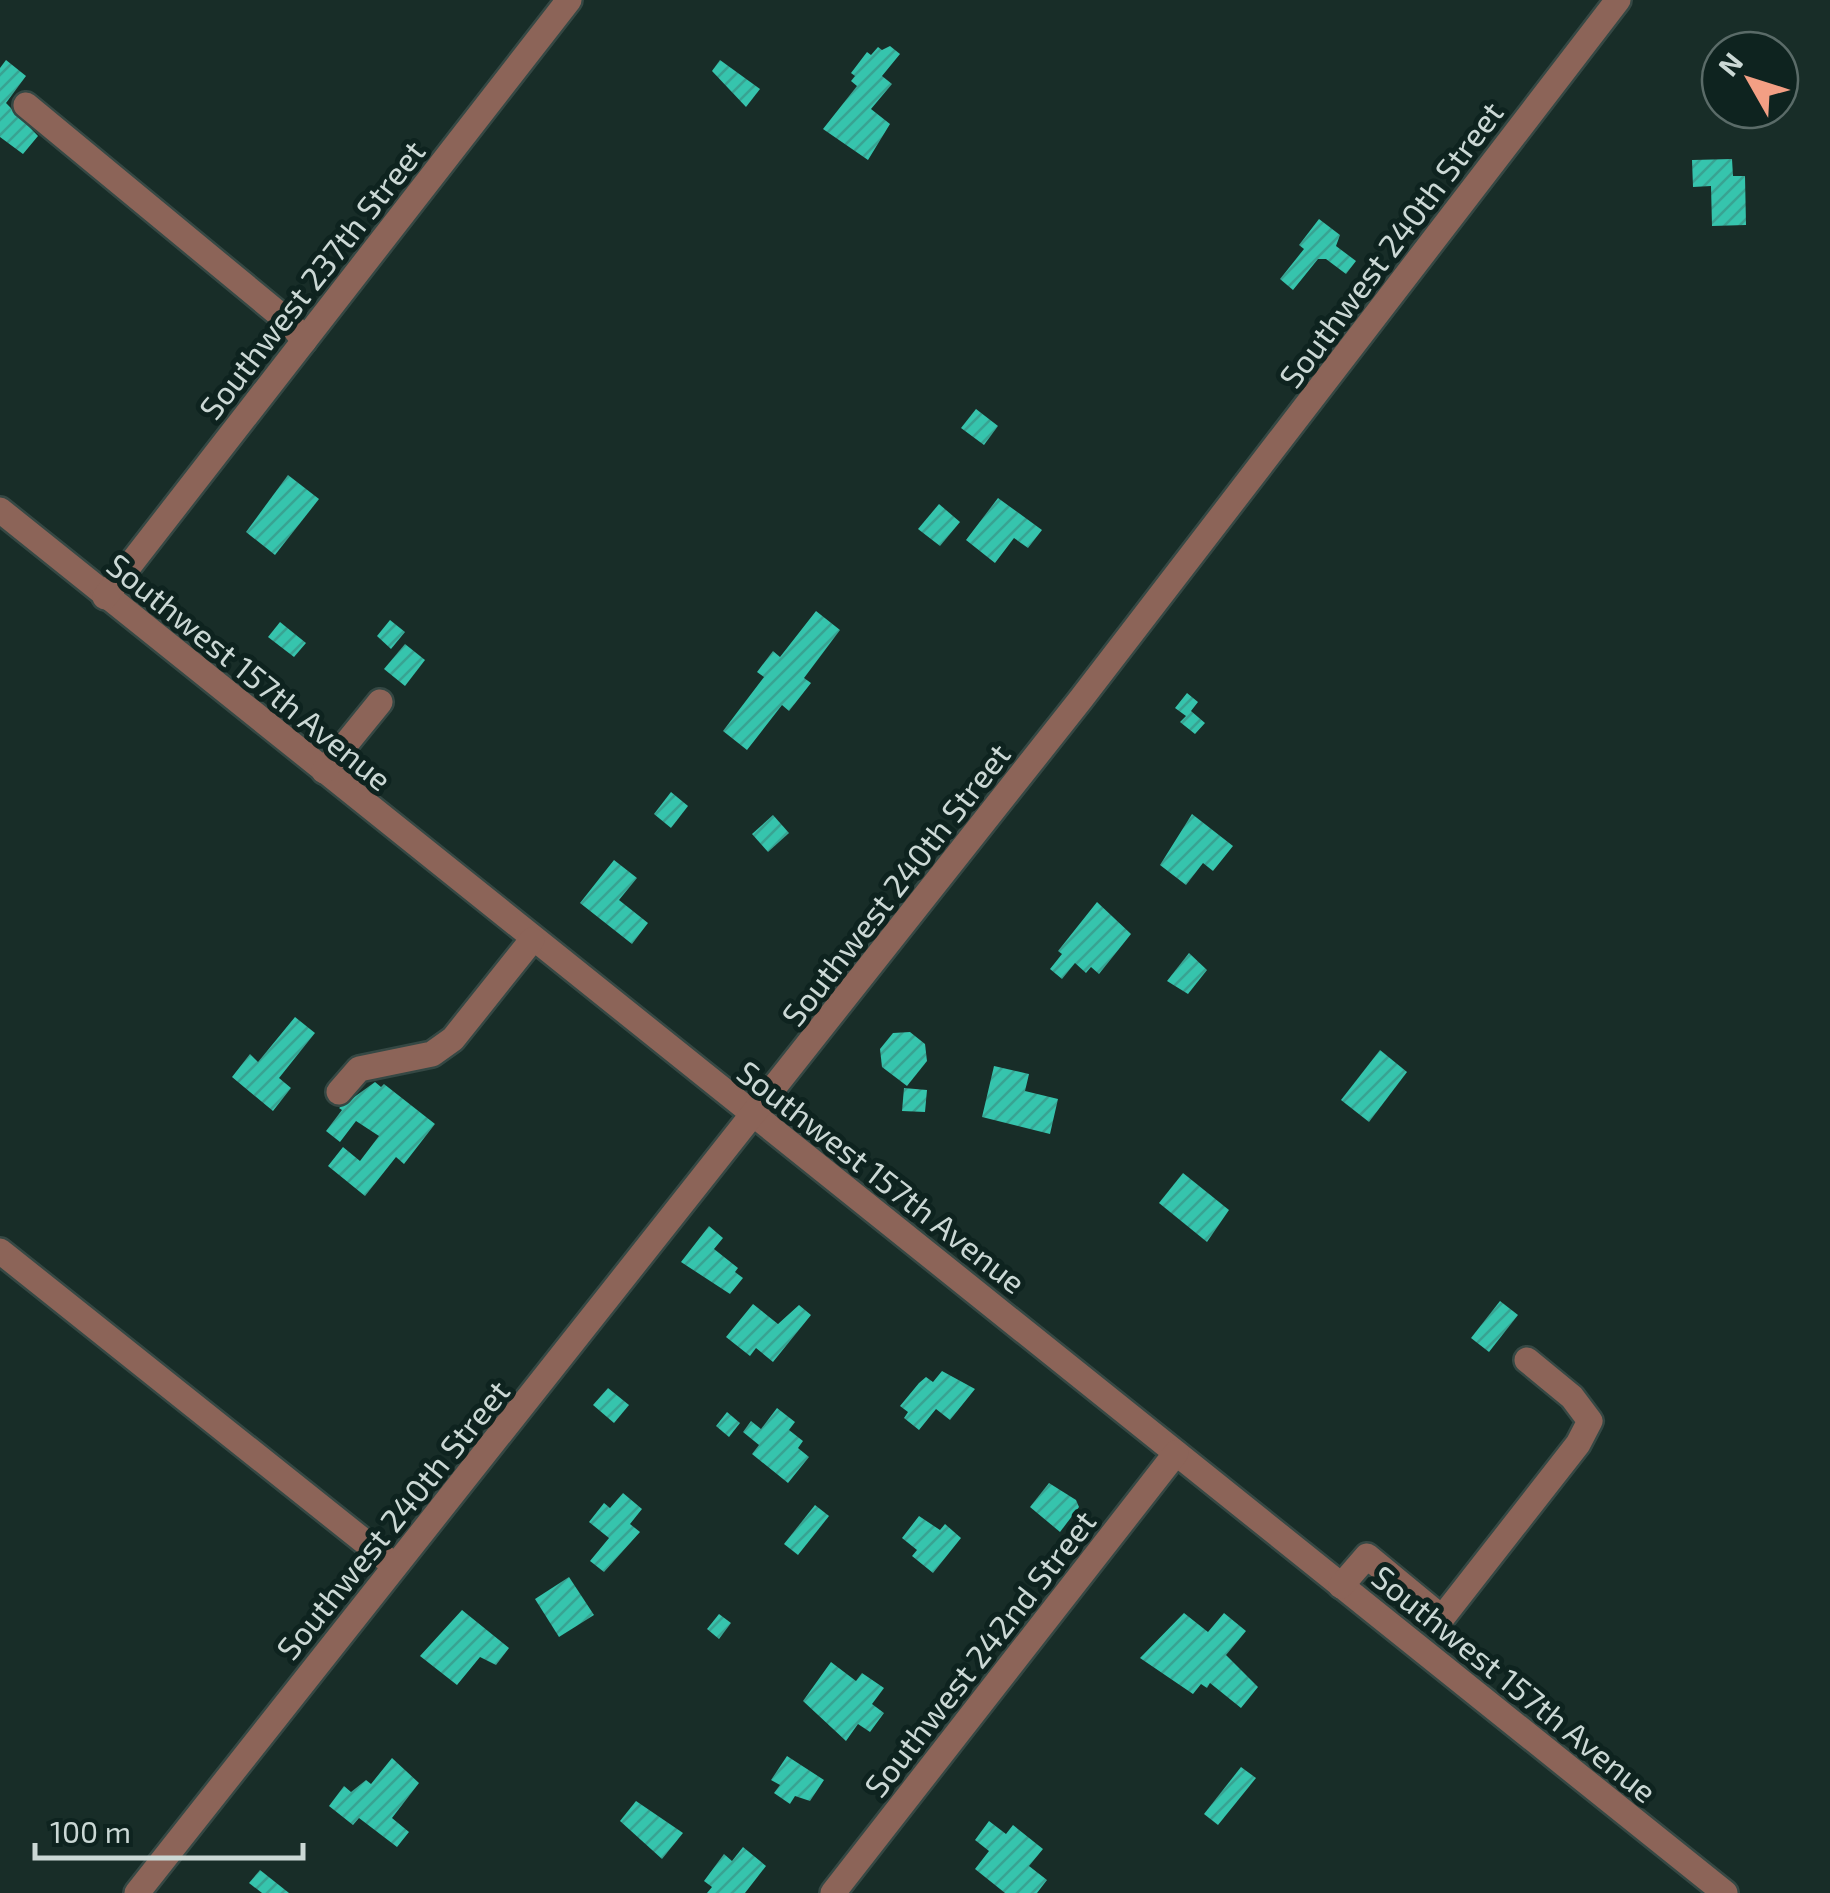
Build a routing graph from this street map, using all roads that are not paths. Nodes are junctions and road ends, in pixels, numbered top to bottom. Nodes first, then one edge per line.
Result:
1 (569, 0) edge
2 (1618, 0) edge
3 (26, 106) dead end
4 (304, 341) junction
5 (0, 510) edge
6 (105, 597) junction
7 (380, 702) dead end
8 (324, 771) junction
9 (532, 940) junction
10 (340, 1092) dead end
11 (754, 1116) junction
12 (0, 1251) edge
13 (1527, 1360) dead end
14 (1176, 1453) junction
15 (395, 1566) junction
16 (1341, 1586) junction
17 (137, 1893) edge
18 (833, 1893) edge
19 (1724, 1893) edge

1 - 4 street, Southwest 237th Street
2 - 11 street, Southwest 240th Street
3 - 4 street
4 - 6 street, Southwest 237th Street
5 - 6 street, Southwest 157th Avenue
6 - 8 street, Southwest 157th Avenue
7 - 8 street
8 - 9 street, Southwest 157th Avenue
9 - 10 street
9 - 11 street, Southwest 157th Avenue
11 - 14 street, Southwest 157th Avenue
11 - 15 street, Southwest 240th Street
12 - 15 street
13 - 16 street
14 - 16 street, Southwest 157th Avenue
14 - 18 street, Southwest 242nd Street
15 - 17 street, Southwest 240th Street
16 - 19 street, Southwest 157th Avenue

